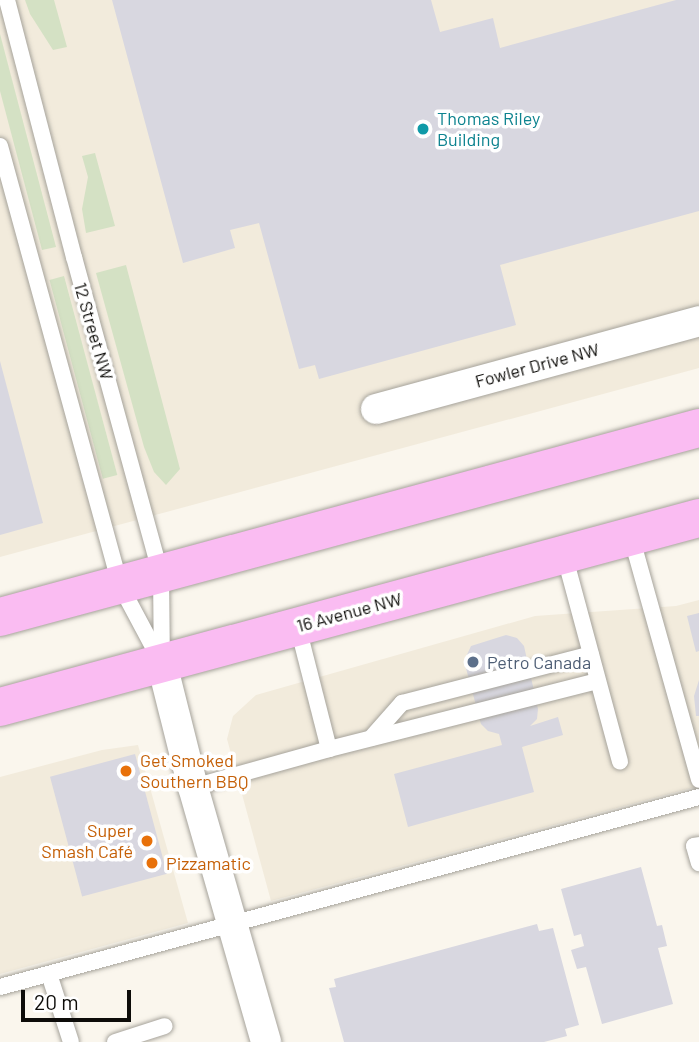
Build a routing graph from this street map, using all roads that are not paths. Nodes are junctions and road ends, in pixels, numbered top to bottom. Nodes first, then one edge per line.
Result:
1 (7, 0) edge
2 (0, 146) edge
3 (699, 321) edge
4 (376, 409) dead end
5 (699, 428) edge
6 (699, 518) edge
7 (631, 536) junction
8 (564, 554) junction
9 (161, 574) junction
10 (120, 585) junction
11 (0, 617) edge
12 (298, 626) junction
13 (591, 654) junction
14 (162, 664) junction
15 (598, 681) junction
16 (0, 707) edge
17 (372, 738) junction
18 (328, 749) junction
19 (620, 762) dead end
20 (699, 780) edge
21 (193, 787) junction
22 (699, 797) edge
23 (699, 845) edge
24 (699, 863) edge
25 (233, 925) junction
26 (49, 974) junction
27 (0, 987) edge
28 (165, 1026) dead end
29 (72, 1042) edge
30 (115, 1042) edge
31 (266, 1042) edge

1 - 9 lane, 12 Street NW
2 - 10 lane, 12 Street NW
3 - 4 street, Fowler Drive NW
5 - 9 highway
6 - 7 highway, 16 Avenue NW
7 - 8 highway, 16 Avenue NW
7 - 20 lane
8 - 12 highway, 16 Avenue NW
8 - 13 lane
9 - 10 highway
9 - 14 lane, 12 Street NW
10 - 11 highway
10 - 14 lane, 12 Street NW
12 - 14 highway, 16 Avenue NW
12 - 18 lane
13 - 15 lane
13 - 17 lane
14 - 16 highway, 16 Avenue NW
14 - 21 street, 12 Street NW
15 - 17 lane
15 - 19 lane
17 - 18 lane
18 - 21 lane
21 - 25 street, 12 Street NW
22 - 25 lane
23 - 24 lane
25 - 26 lane
25 - 31 street, 12 Street NW
26 - 27 lane
26 - 29 lane
28 - 30 lane

